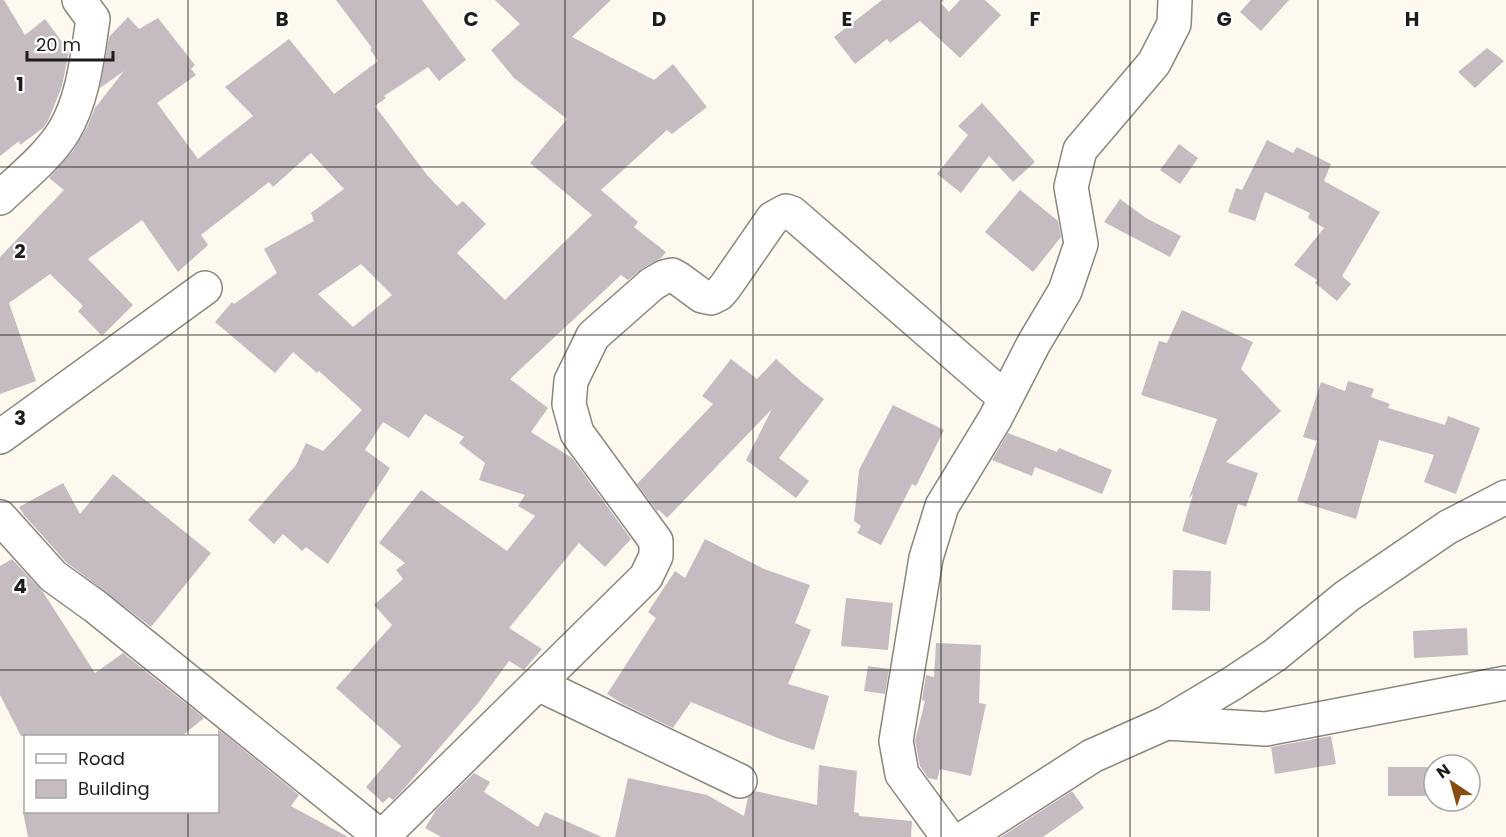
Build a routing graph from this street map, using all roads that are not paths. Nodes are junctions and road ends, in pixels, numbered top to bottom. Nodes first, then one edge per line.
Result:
1 (79, 0) edge
2 (1175, 0) edge
3 (0, 198) edge
4 (205, 288) dead end
5 (1005, 398) junction
6 (0, 437) edge
7 (1506, 497) edge
8 (0, 517) edge
9 (1506, 683) edge
10 (538, 684) junction
11 (1166, 723) junction
12 (740, 781) dead end
13 (382, 837) edge
14 (948, 837) edge
15 (966, 837) edge

1 - 3 street
2 - 5 street
4 - 6 street
5 - 10 street
5 - 14 street
7 - 11 street
8 - 13 street
9 - 11 street
10 - 12 street
10 - 13 street
11 - 15 street

